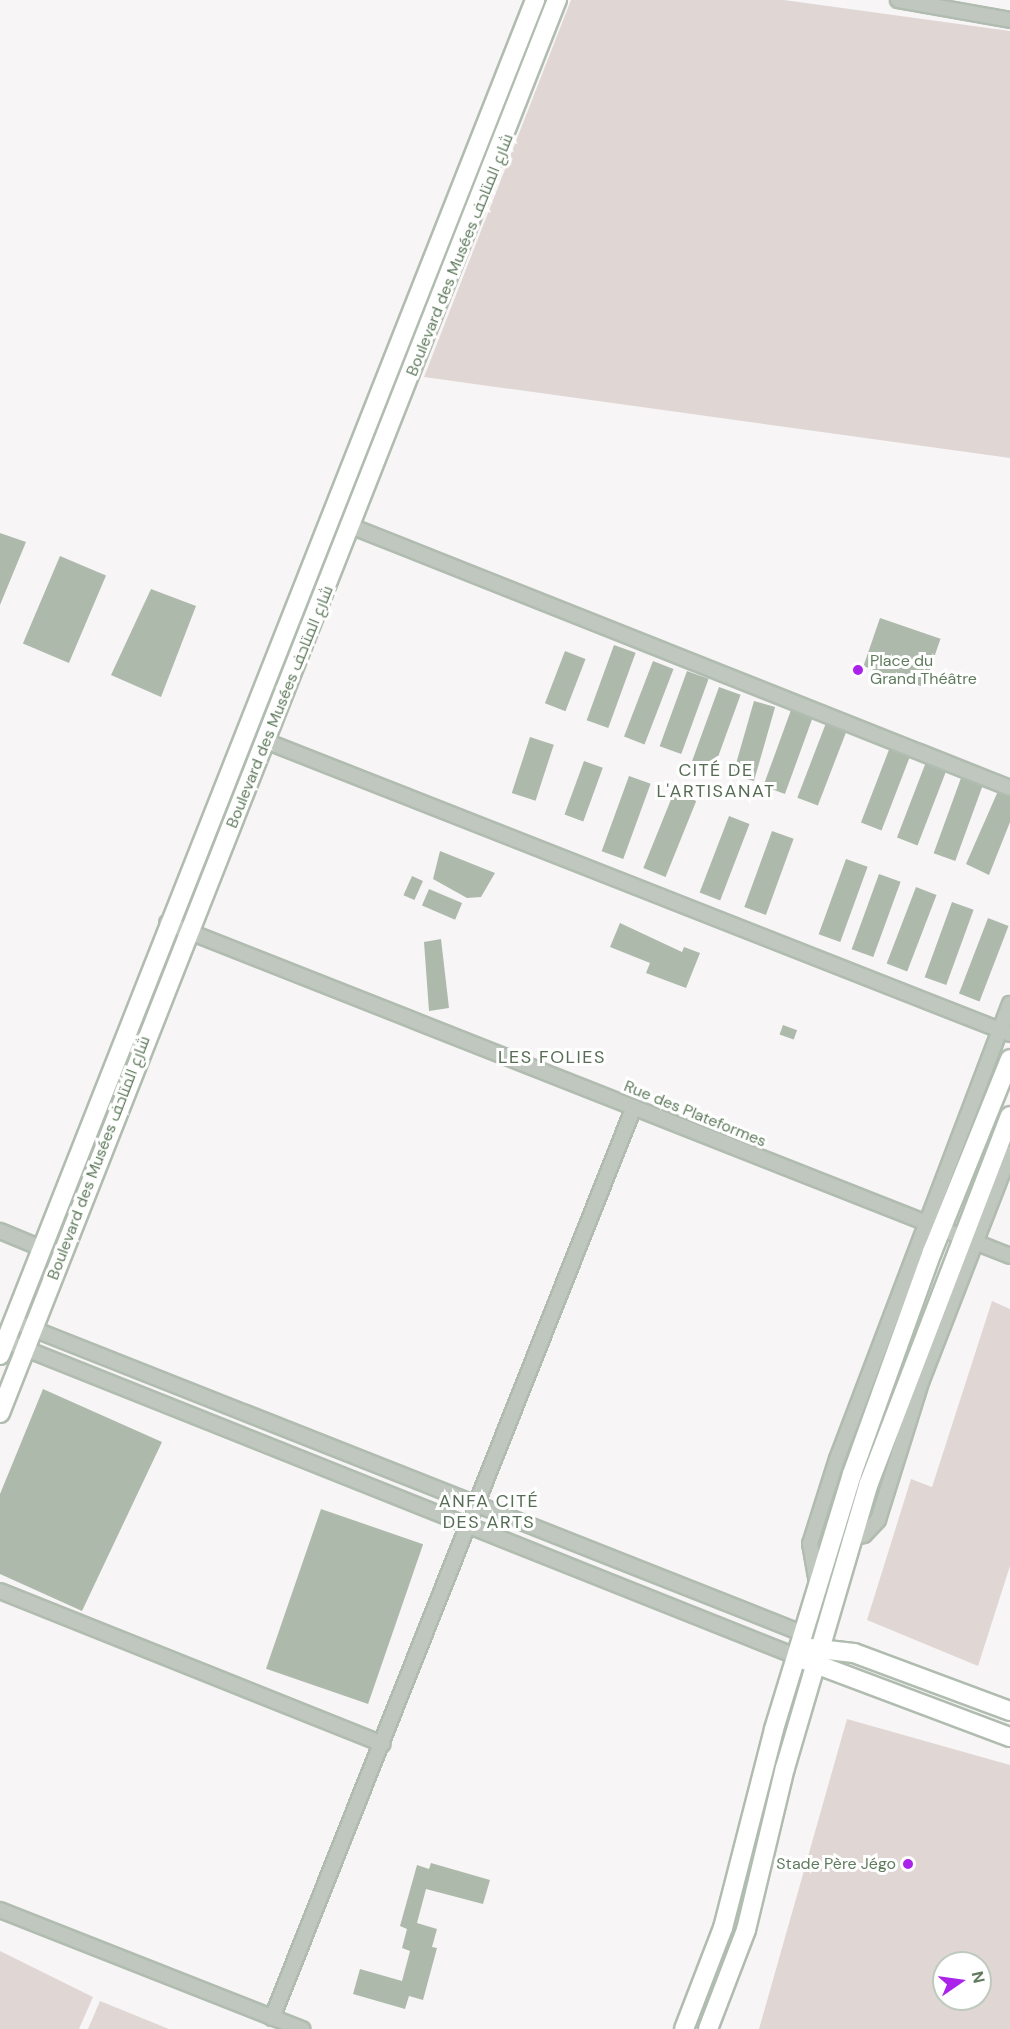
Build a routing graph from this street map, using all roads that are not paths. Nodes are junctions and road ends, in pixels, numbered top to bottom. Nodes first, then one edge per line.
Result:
1 (535, 0) edge
2 (557, 0) edge
3 (898, 0) edge
4 (1010, 20) edge
5 (353, 527) junction
6 (268, 742) junction
7 (1010, 788) edge
8 (167, 923) junction
9 (187, 931) junction
10 (1010, 1004) edge
11 (1005, 1032) edge
12 (1010, 1059) edge
13 (634, 1107) junction
14 (1010, 1116) edge
15 (1010, 1153) edge
16 (933, 1225) junction
17 (0, 1231) edge
18 (967, 1238) junction
19 (41, 1248) junction
20 (1010, 1256) edge
21 (13, 1321) junction
22 (33, 1329) junction
23 (3, 1348) edge
24 (25, 1349) junction
25 (0, 1413) edge
26 (477, 1505) junction
27 (469, 1526) junction
28 (0, 1591) edge
29 (802, 1633) junction
30 (821, 1646) junction
31 (795, 1656) junction
32 (815, 1664) junction
33 (1010, 1710) edge
34 (1010, 1737) edge
35 (382, 1744) junction
36 (0, 1910) edge
37 (272, 2018) junction
38 (302, 2029) edge
39 (684, 2029) edge
40 (708, 2029) edge

1 - 8 street, Boulevard des Musées شارع المتاحف
2 - 5 street, Boulevard des Musées شارع المتاحف
3 - 4 street
5 - 6 street, Boulevard des Musées شارع المتاحف
5 - 7 street
6 - 9 street, Boulevard des Musées شارع المتاحف
6 - 11 street
8 - 9 street, Rue des Plateformes
8 - 19 street, Boulevard des Musées شارع المتاحف
9 - 13 street, Rue des Plateformes
9 - 22 street, Boulevard des Musées شارع المتاحف
10 - 11 street
11 - 16 street
12 - 16 street
13 - 16 street, Rue des Plateformes
13 - 26 street
14 - 18 street
15 - 18 street
16 - 18 street, Rue des Plateformes
16 - 29 street
17 - 19 street
18 - 20 street, Rue des Plateformes
18 - 30 street
19 - 21 street, Boulevard des Musées شارع المتاحف
21 - 22 street
21 - 23 street, Boulevard des Musées شارع المتاحف
22 - 24 street, Boulevard des Musées شارع المتاحف
22 - 26 street
23 - 24 street
24 - 25 street, Boulevard des Musées شارع المتاحف
24 - 27 street
26 - 27 street
26 - 29 street
27 - 31 street
27 - 35 street
28 - 35 street
29 - 31 street
30 - 31 street
30 - 32 street
30 - 33 street
31 - 32 street
31 - 39 street
32 - 34 street
32 - 40 street
35 - 37 street
36 - 37 street
37 - 38 street

